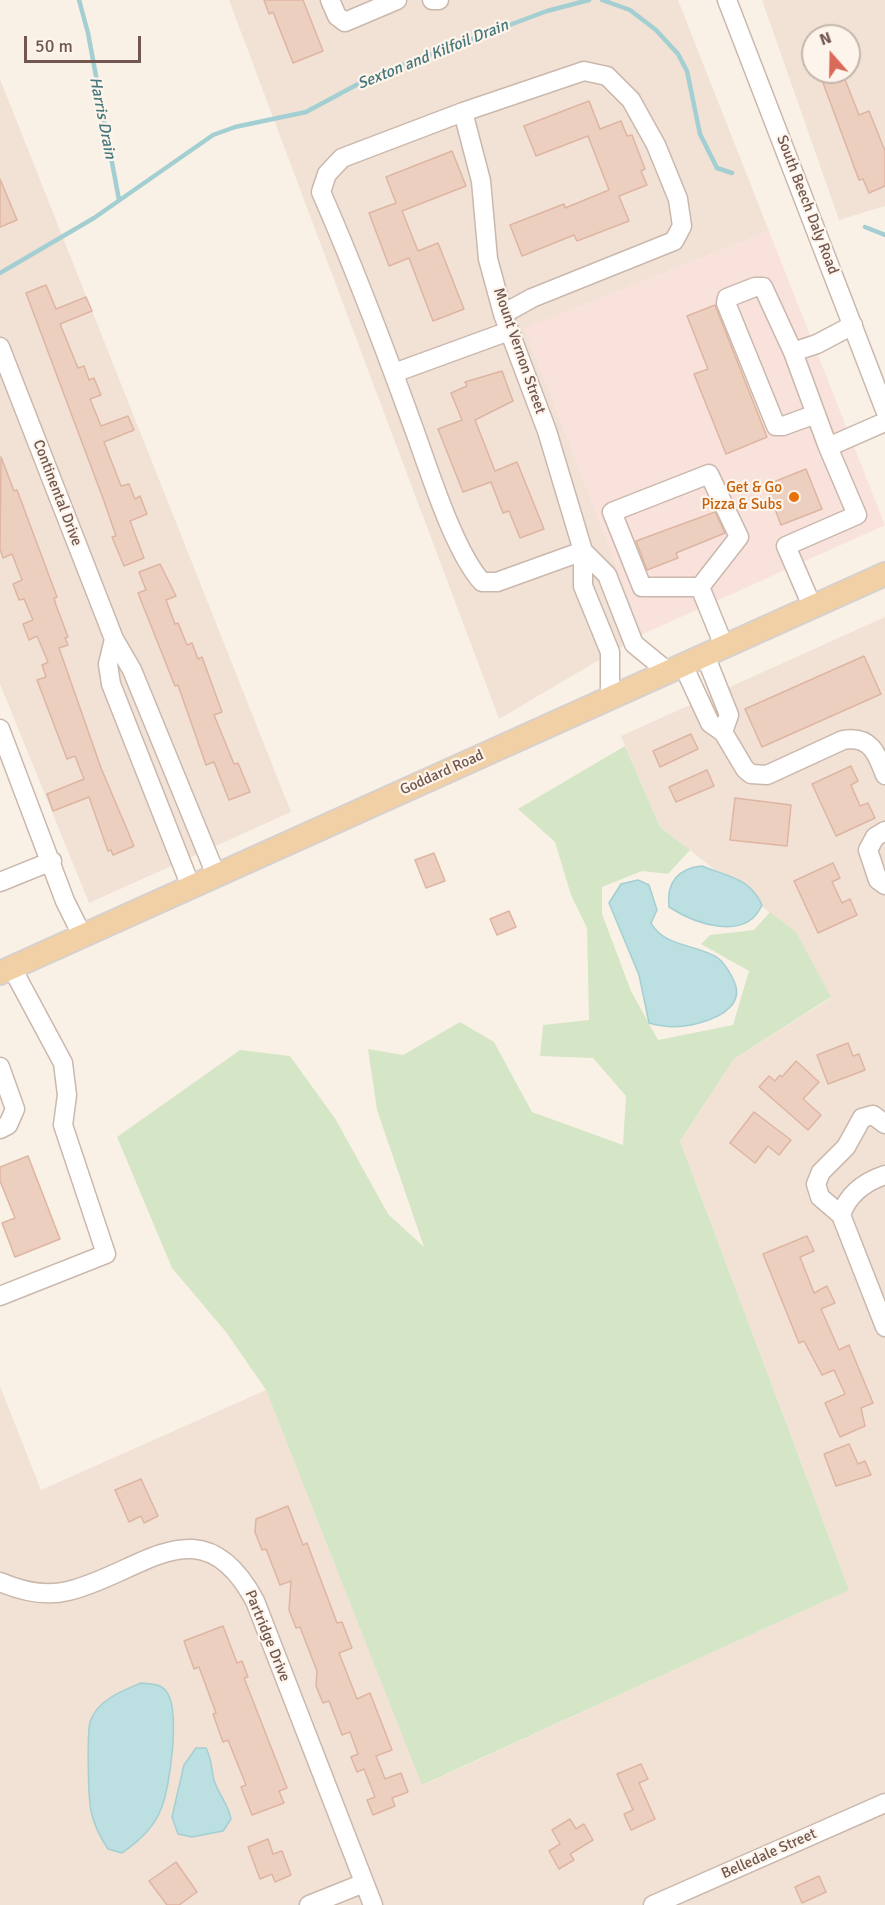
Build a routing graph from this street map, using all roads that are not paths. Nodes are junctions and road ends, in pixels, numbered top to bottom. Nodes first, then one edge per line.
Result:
1 (330, 0) edge
2 (397, 0) edge
3 (432, 0) edge
4 (439, 0) edge
5 (727, 0) edge
6 (463, 112) junction
7 (506, 322) junction
8 (853, 325) junction
9 (0, 347) edge
10 (793, 352) junction
11 (394, 373) junction
12 (885, 410) edge
13 (816, 414) junction
14 (885, 422) edge
15 (828, 447) junction
16 (583, 551) junction
17 (885, 574) edge
18 (700, 587) junction
19 (812, 606) junction
20 (114, 639) junction
21 (714, 650) junction
22 (675, 668) junction
23 (610, 698) junction
24 (0, 729) edge
25 (723, 732) junction
26 (885, 775) edge
27 (885, 831) edge
28 (51, 861) junction
29 (216, 875) junction
30 (0, 882) edge
31 (885, 885) edge
32 (191, 887) junction
33 (82, 937) junction
34 (6, 971) edge
35 (0, 1067) edge
36 (885, 1124) edge
37 (0, 1129) edge
38 (885, 1175) edge
39 (842, 1215) junction
40 (0, 1296) edge
41 (885, 1327) edge
42 (0, 1582) edge
43 (885, 1803) edge
44 (364, 1883) junction
45 (309, 1905) edge
46 (373, 1905) edge
47 (653, 1905) edge

1 - 2 street
3 - 4 street
5 - 8 street, South Beech Daly Road
6 - 7 street, Mount Vernon Street
6 - 7 street
6 - 11 street
7 - 11 street
7 - 16 street, Mount Vernon Street
8 - 10 street
8 - 12 street, South Beech Daly Road
9 - 20 street, Continental Drive
10 - 13 street
10 - 13 street
11 - 16 street
13 - 15 street
14 - 15 street
15 - 19 street
16 - 22 street, Mount Vernon Street
16 - 23 street, Mount Vernon Street
17 - 19 main road, Goddard Road
18 - 18 street
18 - 21 street
19 - 21 main road, Goddard Road
20 - 29 street, Continental Drive
20 - 32 street
21 - 22 main road, Goddard Road
21 - 25 street
22 - 23 main road, Goddard Road
22 - 25 street
23 - 29 main road, Goddard Road
24 - 28 street
25 - 26 street
27 - 31 street
28 - 30 street
28 - 33 street
29 - 32 main road, Goddard Road
32 - 33 main road, Goddard Road
33 - 34 main road, Goddard Road
34 - 40 street
35 - 37 street
36 - 39 street
38 - 39 street
39 - 41 street
42 - 44 street, Partridge Drive
43 - 47 street, Belledale Street
44 - 45 street
44 - 46 street, Partridge Drive

